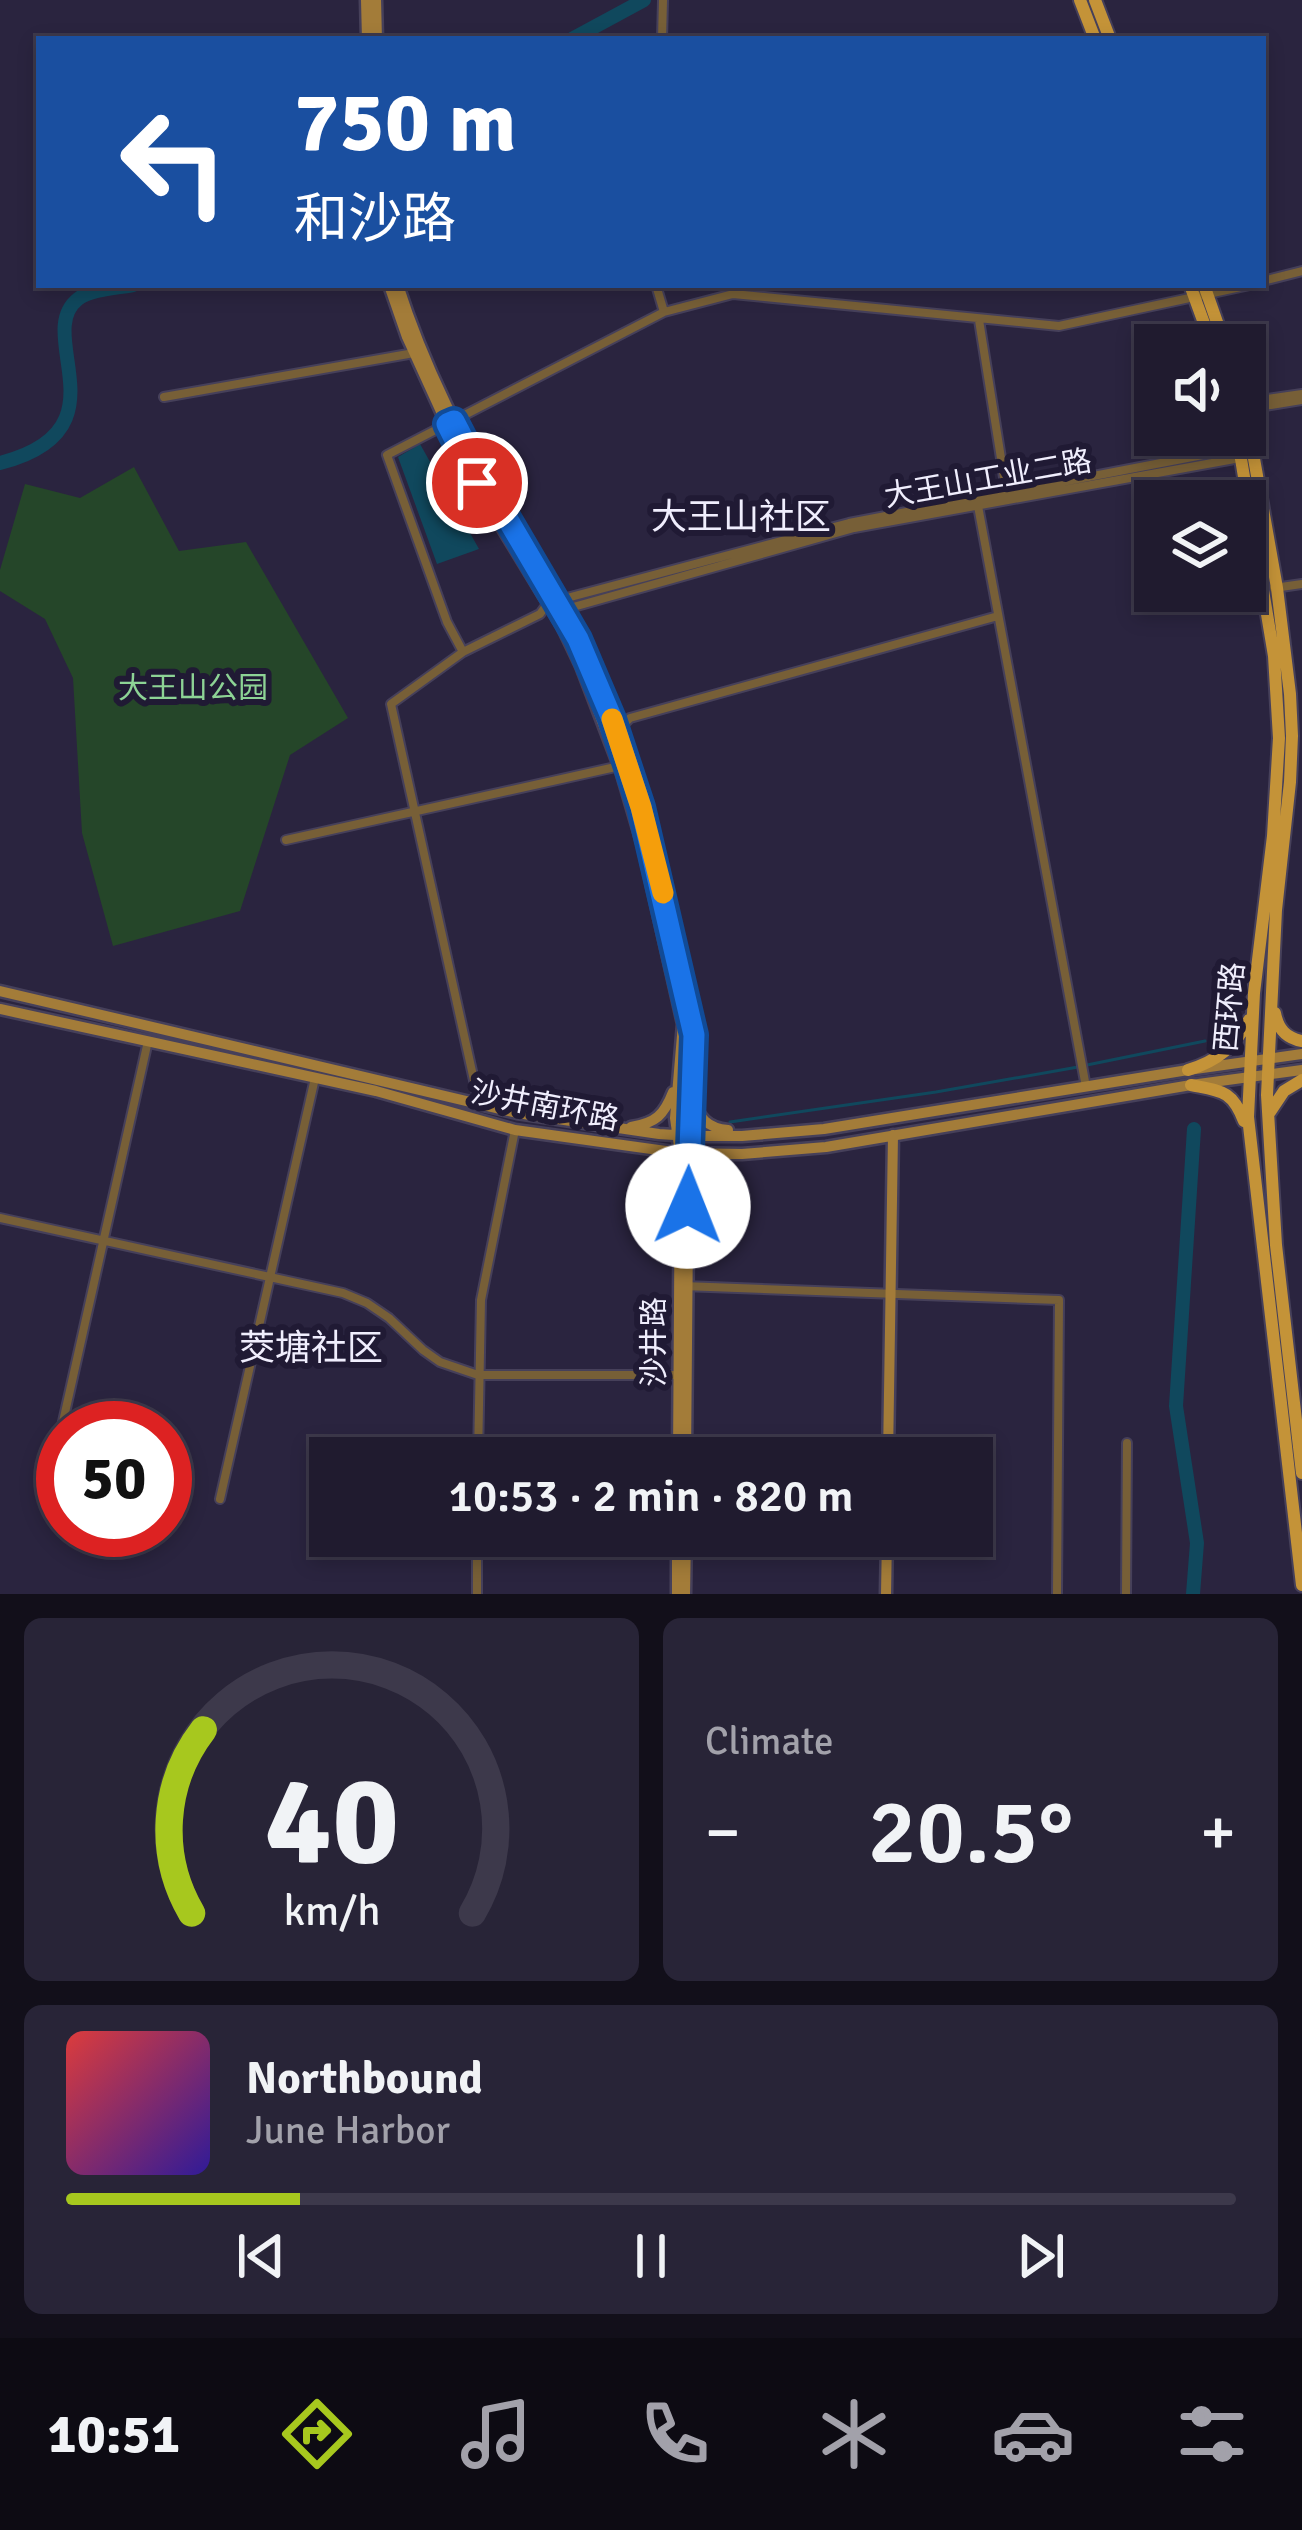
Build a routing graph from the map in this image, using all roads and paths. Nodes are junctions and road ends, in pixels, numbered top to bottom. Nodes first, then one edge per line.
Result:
1 (366, 0) edge
2 (376, 0) edge
3 (1080, 0) edge
4 (1095, 0) edge
5 (663, 2) edge
6 (367, 36) edge
7 (377, 36) edge
8 (662, 36) edge
9 (1094, 36) edge
10 (1109, 36) edge
11 (1302, 271) edge
12 (1266, 280) edge
13 (395, 288) edge
14 (395, 288) edge
15 (657, 288) edge
16 (1199, 291) edge
17 (664, 312) junction
18 (980, 320) junction
19 (1207, 324) edge
20 (1215, 324) edge
21 (414, 353) junction
22 (164, 397) dead end
23 (1302, 397) edge
24 (1266, 403) edge
25 (450, 423) junction
26 (1205, 456) edge
27 (1246, 456) edge
28 (1007, 496) junction
29 (977, 502) junction
30 (1302, 584) edge
31 (1271, 588) junction
32 (552, 608) junction
33 (998, 616) junction
34 (463, 652) junction
35 (616, 732) junction
36 (623, 765) junction
37 (415, 812) junction
38 (286, 840) dead end
39 (0, 991) edge
40 (1272, 994) junction
41 (0, 1009) edge
42 (1253, 1013) junction
43 (148, 1041) junction
44 (1302, 1041) edge
45 (1302, 1054) edge
46 (1268, 1058) junction
47 (1250, 1061) junction
48 (1189, 1070) junction
49 (1302, 1070) edge
50 (680, 1072) junction
51 (1268, 1074) junction
52 (1249, 1077) junction
53 (315, 1078) junction
54 (1302, 1080) edge
55 (1190, 1085) junction
56 (1087, 1087) junction
57 (691, 1094) junction
58 (479, 1103) junction
59 (1268, 1119) junction
60 (623, 1129) junction
61 (515, 1130) junction
62 (767, 1135) junction
63 (893, 1135) junction
64 (683, 1136) junction
65 (1250, 1137) junction
66 (684, 1154) junction
67 (742, 1154) junction
68 (688, 1206) junction
69 (0, 1218) edge
70 (103, 1240) junction
71 (270, 1277) junction
72 (683, 1286) junction
73 (891, 1294) junction
74 (478, 1375) junction
75 (683, 1375) junction
76 (1297, 1390) edge
77 (67, 1401) edge
78 (478, 1437) edge
79 (682, 1437) edge
80 (888, 1437) edge
81 (1127, 1443) dead end
82 (1302, 1473) edge
83 (220, 1499) dead end
84 (477, 1557) edge
85 (681, 1557) edge
86 (887, 1557) edge
87 (1302, 1585) edge
88 (477, 1594) edge
89 (681, 1594) edge
90 (886, 1594) edge
91 (1057, 1594) edge
92 (1126, 1594) edge

1 - 6 main road
2 - 7 main road
3 - 9 main road
4 - 10 main road
5 - 8 street
11 - 12 street
13 - 21 main road
14 - 25 main road
15 - 17 street
16 - 18 street
16 - 19 main road
16 - 20 main road
17 - 18 street
17 - 25 street
18 - 28 street
21 - 22 street
21 - 25 main road
23 - 24 street
25 - 32 main road
25 - 34 street
26 - 28 street, 大王山工业二路
27 - 31 main road, 西环路
28 - 29 street, 大王山工业二路
29 - 32 street, 大王山工业二路
29 - 33 street
30 - 31 street
31 - 40 main road, 西环路
31 - 42 main road, 西环路
32 - 34 street, 大王山工业二路
32 - 35 main road
32 - 36 main road
33 - 35 street
33 - 56 street
34 - 37 street, 大王山工业二路
35 - 36 main road
36 - 37 street
36 - 50 main road
36 - 57 main road
37 - 38 street
37 - 58 street
39 - 58 main road, 沙井南环路
40 - 44 main road
40 - 46 main road, 西环路
41 - 43 main road, 沙井南环路
42 - 47 main road, 西环路
42 - 48 main road
43 - 53 main road, 沙井南环路
43 - 70 street
45 - 46 main road, 沙井南环路
46 - 47 main road, 沙井南环路
46 - 51 main road, 西环路
47 - 48 main road, 沙井南环路
47 - 52 main road, 西环路
48 - 56 main road, 沙井南环路
49 - 51 main road, 沙井南环路
50 - 60 main road
50 - 64 main road
51 - 52 main road, 沙井南环路
51 - 59 main road, 西环路
52 - 55 main road, 沙井南环路
52 - 65 main road, 西环路
53 - 61 main road, 沙井南环路
53 - 71 street
54 - 59 main road
55 - 63 main road, 沙井南环路
55 - 65 main road
56 - 62 main road, 沙井南环路
57 - 62 main road
57 - 64 main road
58 - 60 main road, 沙井南环路
59 - 76 main road, 西环路
60 - 64 main road, 沙井南环路
61 - 66 main road, 沙井南环路
61 - 74 street
62 - 64 main road, 沙井南环路
63 - 67 main road, 沙井南环路
63 - 73 main road
64 - 66 main road
65 - 87 main road, 西环路
66 - 67 main road, 沙井南环路
66 - 68 main road, 沙井路
66 - 72 main road, 沙井路
67 - 68 main road
68 - 72 main road, 沙井路
69 - 70 street
70 - 71 street
70 - 77 street
71 - 74 street
71 - 83 street
72 - 73 street
72 - 75 main road, 沙井路
73 - 80 main road
73 - 91 street
74 - 75 street
74 - 78 street
75 - 79 main road, 沙井路
76 - 82 main road, 西环路
81 - 92 street
84 - 88 street
85 - 89 main road
86 - 90 main road

